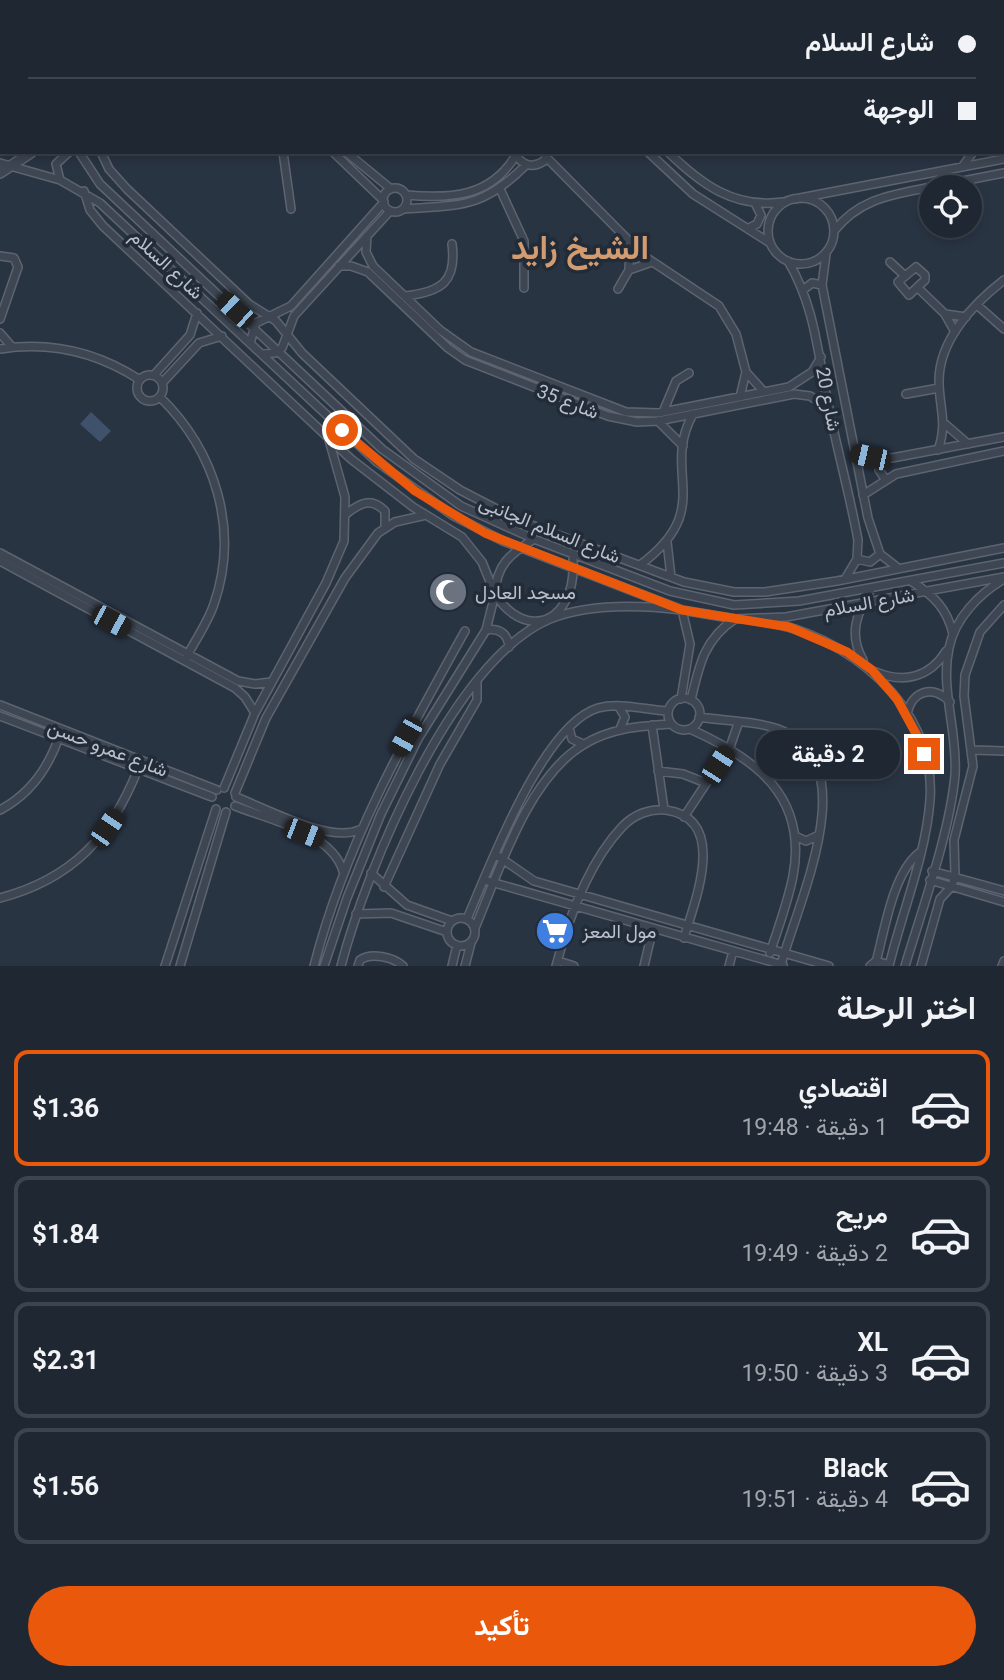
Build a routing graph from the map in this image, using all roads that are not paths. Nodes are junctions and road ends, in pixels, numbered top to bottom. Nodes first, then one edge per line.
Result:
1 (29, 154) edge
2 (67, 154) edge
3 (79, 154) edge
4 (102, 154) edge
5 (284, 154) edge
6 (335, 154) edge
7 (348, 154) edge
8 (516, 154) edge
9 (650, 154) edge
10 (670, 154) edge
11 (972, 154) edge
12 (547, 155) edge
13 (1004, 159) edge
14 (0, 163) edge
15 (526, 165) junction
16 (962, 167) junction
17 (10, 168) junction
18 (0, 173) edge
19 (1004, 173) edge
20 (982, 177) edge
21 (60, 180) junction
22 (127, 189) junction
23 (391, 189) junction
24 (500, 189) junction
25 (919, 190) edge
26 (84, 191) junction
27 (406, 195) junction
28 (117, 200) junction
29 (791, 200) junction
30 (383, 201) junction
31 (755, 203) junction
32 (291, 209) dead end
33 (404, 209) junction
34 (390, 211) junction
35 (749, 228) junction
36 (834, 231) junction
37 (367, 236) junction
38 (524, 241) junction
39 (534, 241) dead end
40 (452, 244) dead end
41 (630, 244) junction
42 (771, 244) junction
43 (826, 254) junction
44 (0, 256) edge
45 (788, 261) junction
46 (652, 262) junction
47 (890, 262) dead end
48 (339, 266) junction
49 (629, 270) junction
50 (904, 275) junction
51 (1004, 280) edge
52 (822, 285) junction
53 (524, 288) dead end
54 (918, 288) junction
55 (618, 289) dead end
56 (803, 290) junction
57 (422, 294) junction
58 (405, 296) junction
59 (977, 305) junction
60 (419, 310) junction
61 (197, 313) junction
62 (945, 314) junction
63 (269, 316) junction
64 (966, 317) junction
65 (0, 319) edge
66 (253, 327) junction
67 (1004, 329) edge
68 (955, 332) junction
69 (0, 333) edge
70 (287, 333) junction
71 (222, 335) junction
72 (185, 342) junction
73 (250, 343) junction
74 (12, 347) junction
75 (0, 349) edge
76 (192, 349) junction
77 (278, 351) junction
78 (261, 354) junction
79 (821, 357) junction
80 (746, 372) junction
81 (689, 373) dead end
82 (153, 375) junction
83 (140, 380) junction
84 (162, 383) junction
85 (939, 388) junction
86 (764, 392) junction
87 (670, 393) junction
88 (906, 394) dead end
89 (160, 397) junction
90 (740, 397) junction
91 (308, 398) junction
92 (829, 408) junction
93 (679, 409) junction
94 (663, 412) junction
95 (693, 414) junction
96 (305, 415) junction
97 (658, 421) junction
98 (945, 424) junction
99 (327, 436) junction
100 (1004, 438) edge
101 (968, 444) junction
102 (683, 446) junction
103 (938, 450) junction
104 (1004, 452) edge
105 (855, 454) junction
106 (881, 459) junction
107 (885, 479) junction
108 (863, 495) junction
109 (435, 505) junction
110 (346, 514) junction
111 (427, 516) junction
112 (385, 528) junction
113 (534, 540) junction
114 (667, 542) junction
115 (521, 547) junction
116 (1004, 548) edge
117 (0, 553) edge
118 (573, 554) junction
119 (880, 554) junction
120 (857, 559) junction
121 (5, 561) edge
122 (628, 561) junction
123 (1004, 563) edge
124 (639, 565) junction
125 (573, 567) junction
126 (898, 568) junction
127 (623, 573) junction
128 (671, 577) junction
129 (1004, 578) edge
130 (845, 579) junction
131 (911, 581) junction
132 (684, 582) junction
133 (871, 589) junction
134 (928, 592) junction
135 (495, 594) junction
136 (680, 594) junction
137 (863, 603) junction
138 (1004, 604) edge
139 (682, 610) junction
140 (550, 619) junction
141 (735, 619) junction
142 (747, 619) junction
143 (486, 630) junction
144 (465, 631) dead end
145 (954, 635) junction
146 (949, 646) junction
147 (509, 647) junction
148 (187, 657) junction
149 (865, 663) junction
150 (872, 670) junction
151 (271, 682) junction
152 (477, 682) junction
153 (236, 685) junction
154 (681, 699) junction
155 (691, 700) junction
156 (950, 703) junction
157 (0, 705) edge
158 (618, 706) junction
159 (668, 711) junction
160 (255, 713) junction
161 (907, 715) junction
162 (0, 716) edge
163 (699, 717) junction
164 (671, 724) junction
165 (738, 724) junction
166 (652, 725) junction
167 (569, 727) junction
168 (690, 729) junction
169 (62, 730) junction
170 (619, 730) junction
171 (59, 739) junction
172 (583, 744) junction
173 (730, 747) junction
174 (973, 750) junction
175 (1004, 751) edge
176 (141, 761) junction
177 (138, 770) junction
178 (658, 771) junction
179 (706, 783) junction
180 (220, 789) junction
181 (235, 795) junction
182 (212, 797) junction
183 (235, 806) junction
184 (215, 809) junction
185 (0, 810) edge
186 (664, 810) junction
187 (226, 812) junction
188 (684, 817) junction
189 (359, 830) junction
190 (820, 833) junction
191 (795, 836) junction
192 (919, 852) junction
193 (495, 854) junction
194 (505, 858) junction
195 (343, 871) junction
196 (932, 871) junction
197 (371, 873) junction
198 (955, 876) junction
199 (484, 880) junction
200 (930, 880) junction
201 (494, 884) junction
202 (952, 886) junction
203 (384, 887) junction
204 (1004, 891) edge
205 (580, 894) junction
206 (0, 898) edge
207 (1004, 902) edge
208 (574, 905) junction
209 (356, 914) junction
210 (467, 919) junction
211 (901, 920) junction
212 (452, 921) junction
213 (918, 924) junction
214 (688, 926) junction
215 (475, 928) junction
216 (653, 929) junction
217 (447, 932) junction
218 (684, 938) junction
219 (471, 942) junction
220 (457, 945) junction
221 (771, 950) junction
222 (733, 951) junction
223 (784, 953) junction
224 (768, 961) junction
225 (1004, 961) edge
226 (557, 964) edge
227 (874, 964) edge
228 (783, 965) edge
229 (889, 965) edge
230 (165, 966) edge
231 (180, 966) edge
232 (314, 966) edge
233 (324, 966) edge
234 (341, 966) edge
235 (358, 966) edge
236 (403, 966) edge
237 (452, 966) edge
238 (465, 966) edge
239 (575, 966) edge
240 (644, 966) edge
241 (729, 966) edge
242 (829, 966) edge
243 (905, 966) edge
244 (921, 966) edge
245 (1002, 966) edge

1 - 17 street
2 - 21 street
3 - 28 street, شارع السلام
4 - 22 street, شارع السلام الجانبى
5 - 32 street
6 - 30 street
7 - 23 street
8 - 15 street
8 - 27 street
9 - 35 street
10 - 31 street
11 - 16 street
12 - 15 street
12 - 41 street
13 - 16 street
14 - 17 street, شارع السلام
15 - 24 street
16 - 29 street
17 - 18 street
17 - 21 street, شارع السلام
19 - 20 street
21 - 26 street, شارع السلام
22 - 28 street
22 - 63 street, شارع السلام الجانبى
23 - 27 street
23 - 30 street
24 - 33 street
24 - 38 street
25 - 36 street
26 - 61 street
26 - 73 street, شارع السلام
27 - 33 street
28 - 66 street, شارع السلام
29 - 31 street
29 - 36 street
29 - 42 street
30 - 34 street
30 - 63 street
31 - 35 street
33 - 34 street
34 - 37 street
35 - 42 street
36 - 43 street
37 - 48 street
37 - 58 street, شارع 35
38 - 39 street
38 - 53 street
40 - 57 street
41 - 46 street
41 - 49 street
42 - 45 street
43 - 45 street
43 - 52 street, شارع 20
44 - 65 street
45 - 56 street, شارع 20
46 - 49 street
46 - 80 street
47 - 50 street
48 - 70 street
48 - 97 street, شارع 35
49 - 55 street
50 - 54 street
50 - 54 street
51 - 59 street
52 - 56 street
52 - 105 street, شارع 20
54 - 62 street
56 - 79 street, شارع 20
57 - 58 street
57 - 60 street
58 - 60 street, شارع 35
59 - 64 street
59 - 67 street
60 - 94 street, شارع 35
61 - 71 street
61 - 72 street
62 - 64 street
62 - 68 street
63 - 66 street
63 - 70 street, شارع السلام الجانبى
64 - 68 street
66 - 73 street
66 - 77 street, شارع السلام
68 - 85 street
69 - 74 street
70 - 77 street
70 - 122 street, شارع السلام الجانبى
71 - 76 street
71 - 96 street
72 - 76 street
72 - 82 street
73 - 78 street, شارع السلام
74 - 75 street
74 - 83 street
76 - 84 street
77 - 78 street
77 - 113 street, شارع السلام
78 - 91 street, شارع السلام
79 - 86 street, شارع 35
79 - 92 street, شارع 20
80 - 86 street
80 - 90 street
81 - 87 street
82 - 83 street
82 - 84 street
83 - 89 street
84 - 89 street
85 - 88 street
85 - 98 street
86 - 90 street, شارع 35
87 - 93 street
87 - 94 street
89 - 148 street
90 - 93 street, شارع 35
91 - 96 street
91 - 109 street, شارع السلام
92 - 95 street, شارع 35
92 - 120 street, شارع 20
93 - 94 street, شارع 35
95 - 97 street, شارع 35
95 - 102 street
96 - 99 street
97 - 102 street
98 - 101 street
98 - 103 street
99 - 110 street
99 - 111 street
100 - 101 street
101 - 103 street
102 - 114 street
103 - 106 street
104 - 107 street
105 - 106 street
105 - 108 street, شارع 20
106 - 107 street
107 - 108 street
108 - 119 street, شارع 20
109 - 111 street
109 - 115 street, شارع السلام
110 - 112 street
110 - 151 street
111 - 112 street
111 - 135 street
112 - 181 street
113 - 115 street
113 - 118 street, شارع السلام
114 - 124 street
114 - 128 street
115 - 125 street, شارع السلام
115 - 135 street
116 - 126 street, شارع السلام الجانبى
117 - 121 street
118 - 125 street
118 - 127 street, شارع السلام
119 - 120 street
119 - 126 street
120 - 130 street
121 - 148 street
122 - 124 street, شارع السلام الجانبى
122 - 127 street
123 - 131 street, شارع السلام
124 - 128 street, شارع السلام الجانبى
125 - 139 street, شارع السلام
125 - 140 street
126 - 130 street, شارع السلام الجانبى
127 - 136 street, شارع السلام
128 - 132 street, شارع السلام الجانبى
129 - 134 street, شارع السلام
129 - 145 street
130 - 132 street, شارع السلام الجانبى
131 - 133 street, شارع السلام
131 - 134 street
132 - 136 street
133 - 136 street, شارع السلام
133 - 137 street
134 - 137 street, شارع السلام
134 - 145 street
135 - 140 street
135 - 143 street
137 - 142 street, شارع السلام
137 - 149 street
138 - 174 street
139 - 140 street
139 - 141 street, شارع السلام
139 - 154 street
140 - 147 street
141 - 142 street, شارع السلام
141 - 155 street
142 - 149 street
143 - 147 street
143 - 233 street
144 - 189 street
145 - 146 street
146 - 150 street
146 - 156 street
147 - 152 street
148 - 153 street
149 - 150 street
150 - 161 street
151 - 153 street
151 - 160 street
152 - 197 street
152 - 203 street
153 - 160 street
154 - 155 street
154 - 159 street
155 - 163 street
156 - 161 street
156 - 196 street
157 - 169 street, شارع عمرو حسن
158 - 159 street
158 - 167 street
158 - 170 street
159 - 164 street
160 - 180 street
161 - 192 street
162 - 171 street, شارع عمرو حسن
163 - 165 street
163 - 168 street
164 - 166 street
164 - 168 street
165 - 173 street
165 - 190 street
166 - 170 street
166 - 178 street
167 - 172 street
167 - 193 street
168 - 173 street
169 - 171 street
169 - 176 street, شارع عمرو حسن
170 - 172 street
171 - 177 street, شارع عمرو حسن
171 - 185 street
172 - 194 street
173 - 179 street
173 - 191 street
174 - 175 street
174 - 198 street
176 - 177 street
176 - 180 street, شارع عمرو حسن
177 - 182 street, شارع عمرو حسن
177 - 206 street
178 - 179 street
178 - 186 street
179 - 188 street
180 - 181 street
180 - 182 street
181 - 183 street
181 - 189 street
182 - 184 street
183 - 187 street
183 - 195 street
184 - 187 street
184 - 230 street
186 - 188 street
186 - 205 street
187 - 231 street
188 - 214 street
189 - 195 street
190 - 191 street
190 - 223 street
191 - 221 street
192 - 211 street
192 - 227 street
193 - 194 street
193 - 199 street
194 - 201 street
194 - 205 street
195 - 232 street
196 - 198 street
196 - 200 street
197 - 203 street
197 - 209 street
198 - 202 street
198 - 204 street
199 - 201 street
199 - 210 street
200 - 202 street
200 - 213 street
201 - 208 street
201 - 215 street
202 - 207 street
202 - 244 street
203 - 212 street
205 - 208 street
205 - 214 street
208 - 216 street
208 - 226 street
209 - 217 street
209 - 234 street
210 - 212 street
210 - 215 street
211 - 213 street
211 - 229 street
212 - 217 street
213 - 243 street
214 - 218 street
214 - 221 street
215 - 219 street
216 - 218 street
216 - 240 street
217 - 220 street
218 - 222 street
219 - 220 street
219 - 238 street
220 - 237 street
221 - 223 street
221 - 224 street
222 - 224 street
222 - 241 street
223 - 228 street
223 - 242 street
224 - 228 street
225 - 245 street
226 - 239 street
227 - 229 street
235 - 236 street

